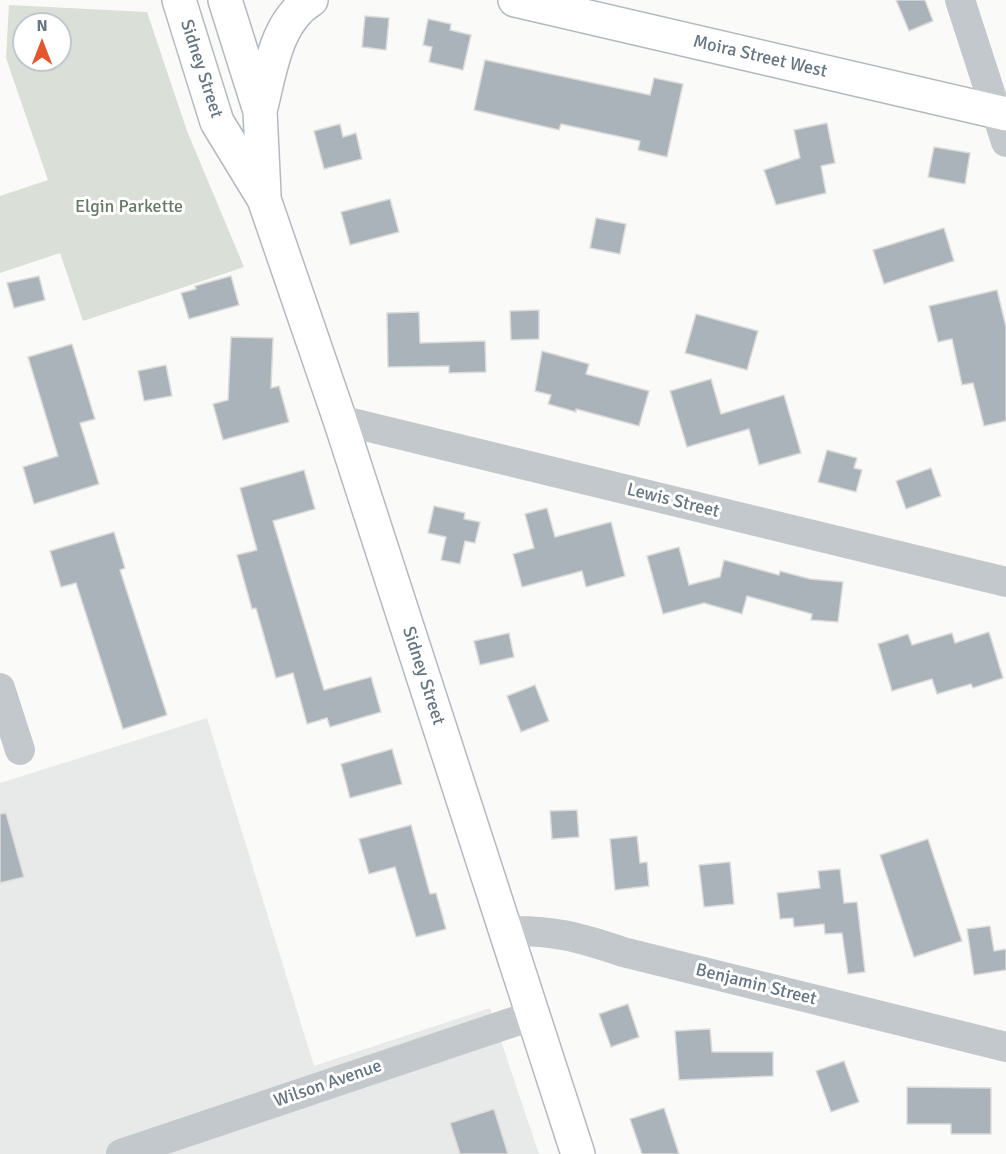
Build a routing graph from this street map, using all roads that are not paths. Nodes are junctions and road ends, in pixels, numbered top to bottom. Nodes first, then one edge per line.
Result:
1 (179, 0) edge
2 (225, 0) edge
3 (311, 0) edge
4 (515, 0) edge
5 (960, 0) edge
6 (260, 111) junction
7 (1003, 123) edge
8 (264, 199) junction
9 (340, 420) junction
10 (1006, 582) edge
11 (0, 688) edge
12 (20, 750) dead end
13 (507, 931) junction
14 (534, 1015) junction
15 (1006, 1047) edge
16 (121, 1154) edge
17 (578, 1154) edge

1 - 8 main road, Sidney Street
2 - 6 main road, Sidney Street
3 - 6 main road
4 - 7 main road, Moira Street West
5 - 7 street
6 - 8 main road, Sidney Street
8 - 9 main road, Sidney Street
9 - 10 street, Lewis Street
9 - 13 main road, Sidney Street
11 - 12 street
13 - 14 main road, Sidney Street
13 - 15 street, Benjamin Street
14 - 16 street, Wilson Avenue
14 - 17 main road, Sidney Street

